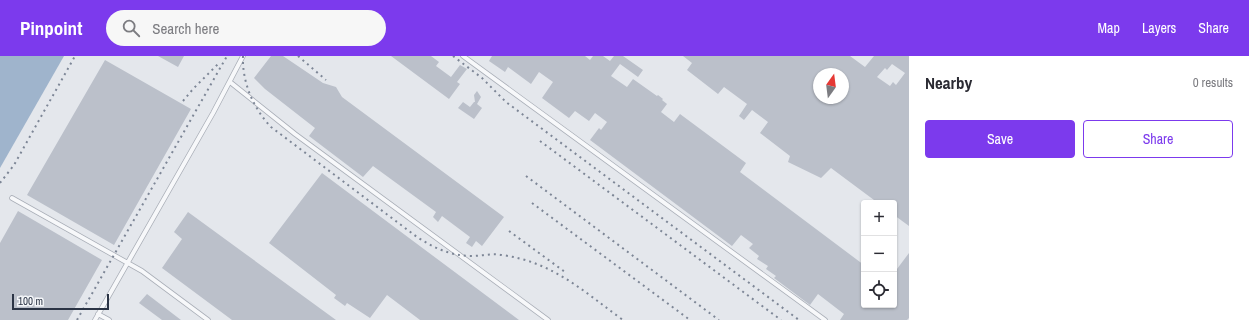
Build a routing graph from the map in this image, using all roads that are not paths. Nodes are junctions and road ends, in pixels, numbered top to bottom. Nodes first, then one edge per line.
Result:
1 (243, 56) edge
2 (464, 56) edge
3 (230, 82) junction
4 (12, 198) dead end
5 (127, 263) junction
6 (98, 314) junction
7 (95, 320) edge
8 (109, 320) edge
9 (208, 320) edge
10 (548, 320) edge
11 (825, 320) edge

1 - 3 lane
2 - 11 lane
3 - 5 lane
3 - 10 lane
4 - 5 lane
5 - 6 lane
5 - 9 lane
6 - 7 lane
6 - 8 lane

